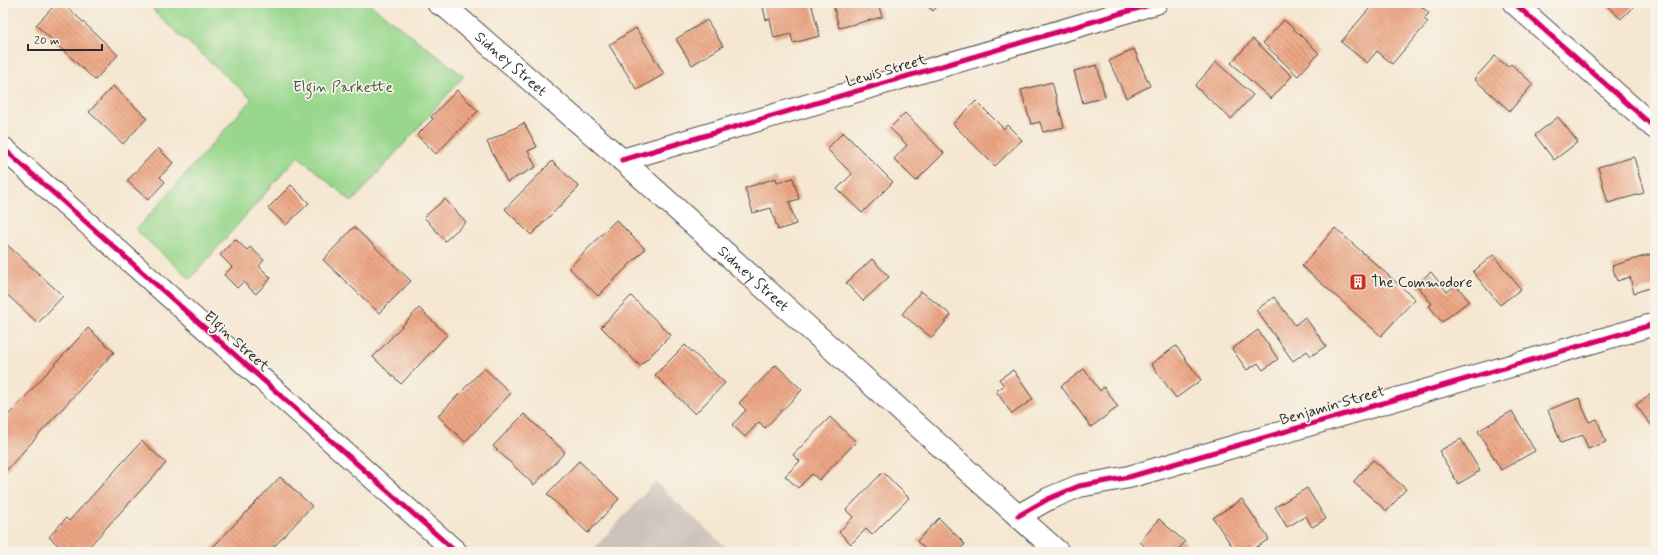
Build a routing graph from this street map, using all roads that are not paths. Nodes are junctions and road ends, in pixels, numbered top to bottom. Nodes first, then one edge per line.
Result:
1 (1156, 3) edge
2 (1514, 3) edge
3 (443, 5) edge
4 (1655, 128) edge
5 (3, 148) edge
6 (622, 160) junction
7 (1655, 324) edge
8 (1018, 516) junction
9 (456, 552) edge
10 (1058, 552) edge

1 - 6 street, Lewis Street
2 - 4 street
3 - 6 street, Sidney Street
5 - 9 street, Elgin Street
6 - 8 street, Sidney Street
7 - 8 street, Benjamin Street
8 - 10 street, Sidney Street

